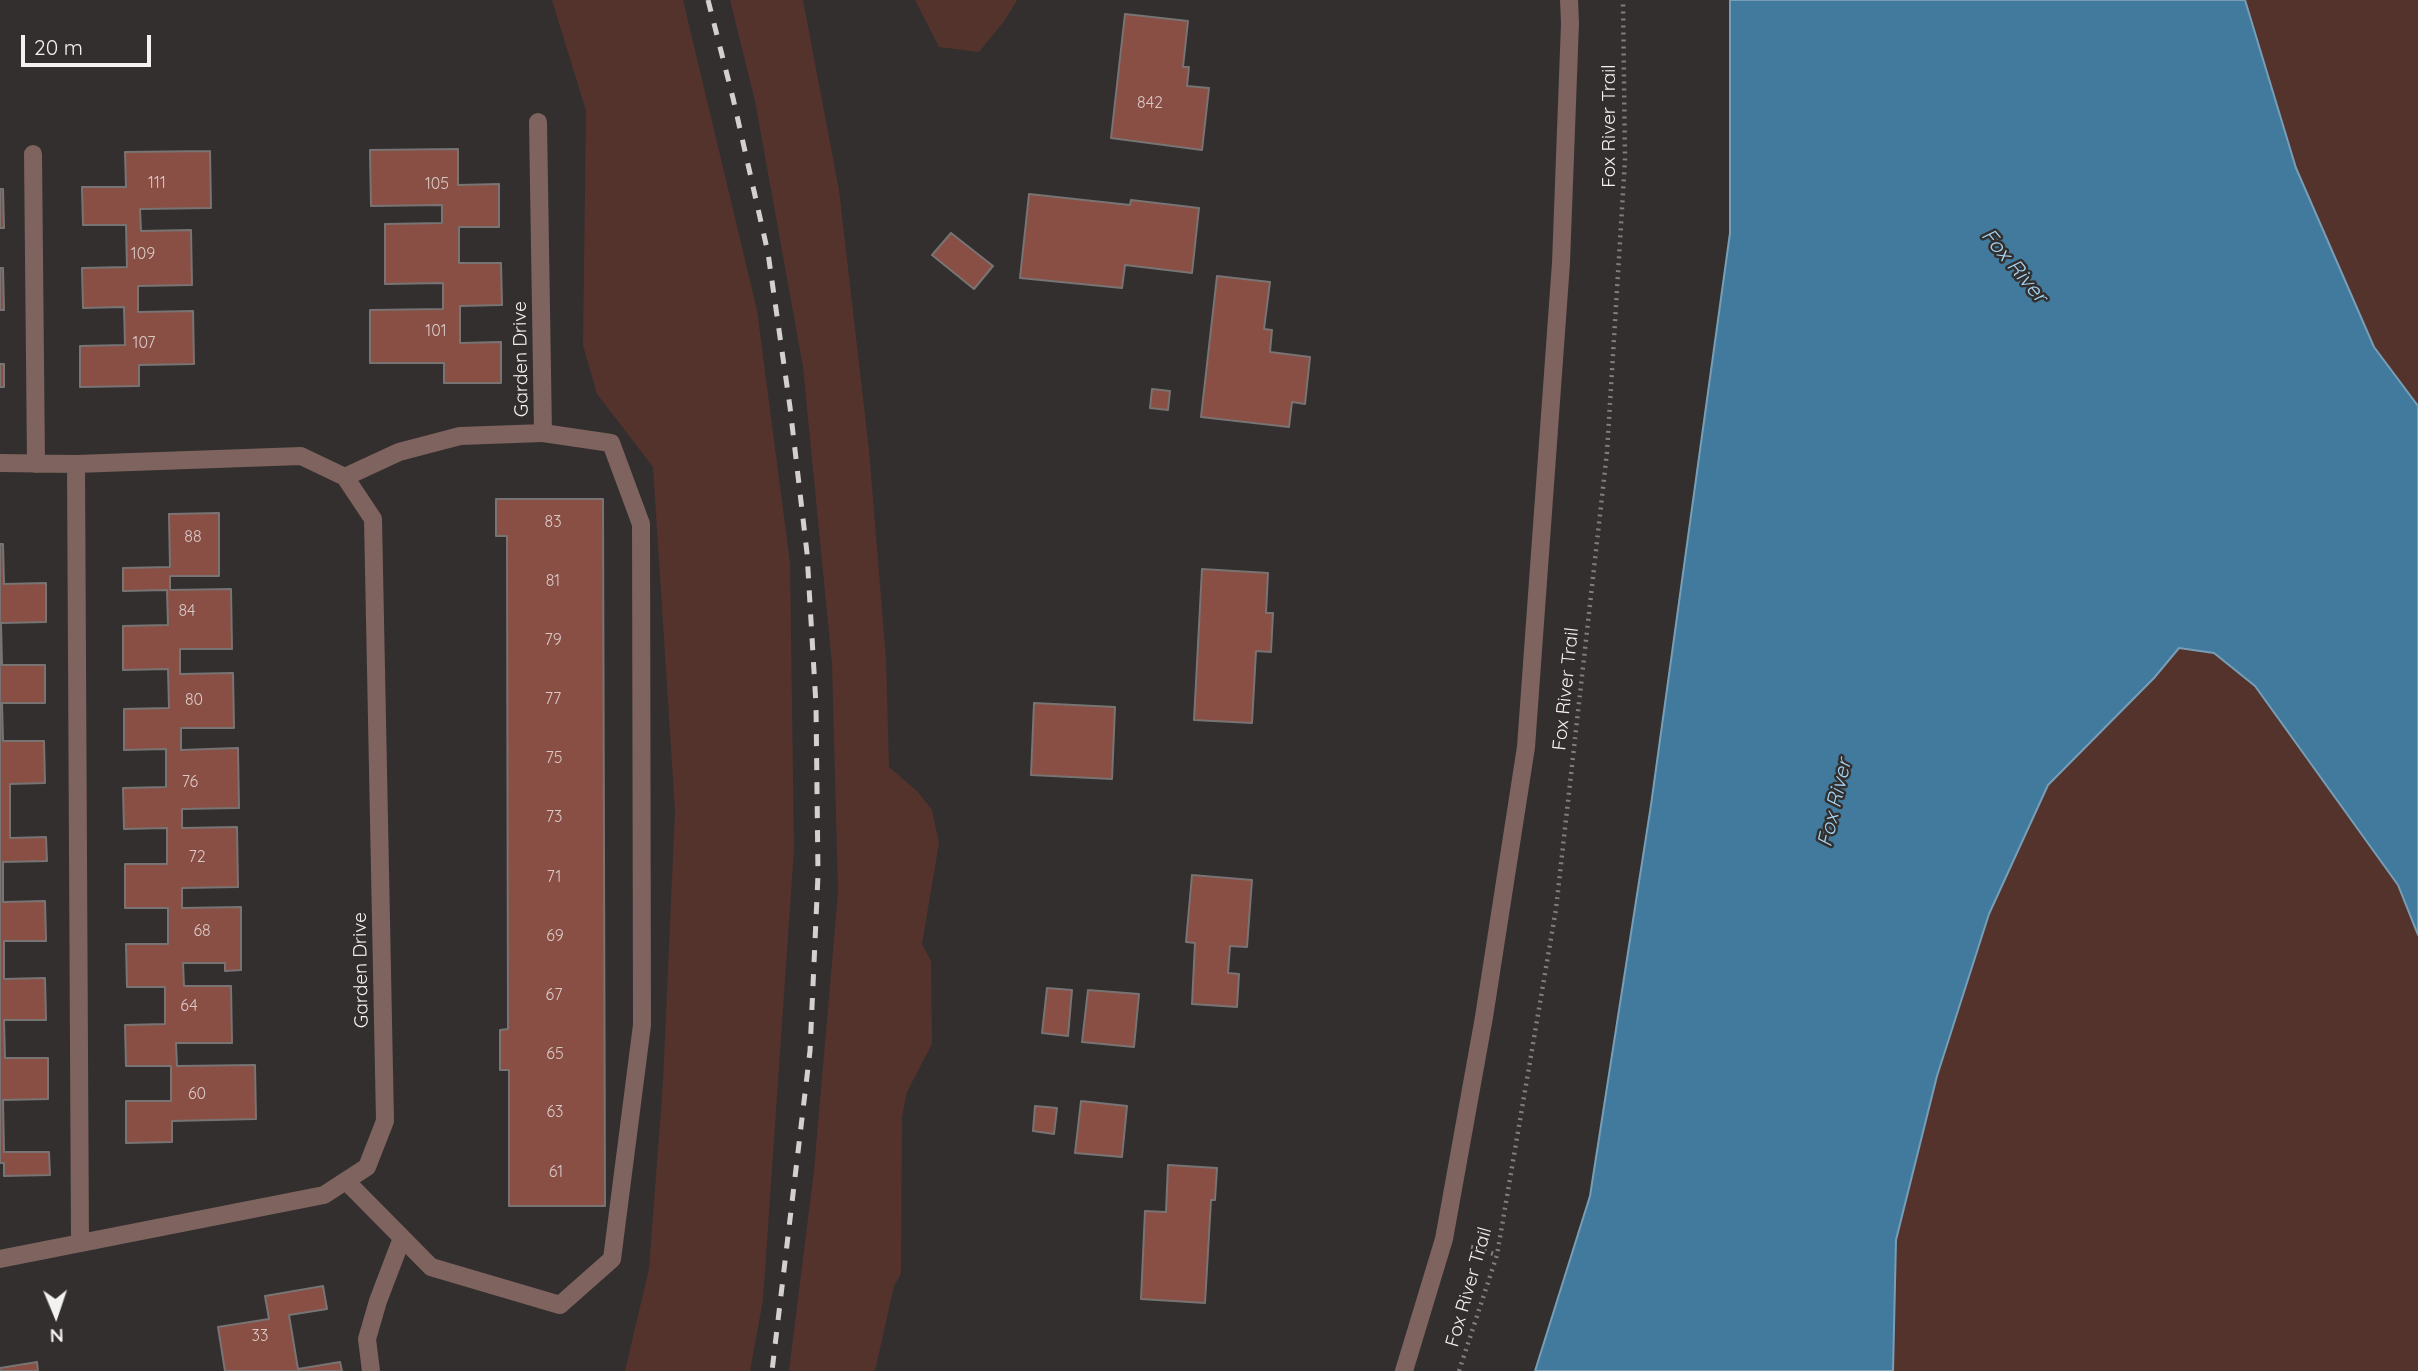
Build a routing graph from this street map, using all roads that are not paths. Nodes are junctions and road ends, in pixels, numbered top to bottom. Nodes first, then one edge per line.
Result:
1 (1569, 0) edge
2 (538, 122) dead end
3 (33, 154) dead end
4 (543, 433) junction
5 (0, 463) edge
6 (36, 464) junction
7 (76, 464) junction
8 (345, 477) junction
9 (347, 1182) junction
10 (402, 1238) junction
11 (80, 1243) junction
12 (0, 1259) edge
13 (371, 1371) edge
14 (1404, 1371) edge

1 - 14 street
2 - 4 street, Garden Drive
3 - 6 street
4 - 8 street, Garden Drive
4 - 10 street
5 - 6 street
6 - 7 street
7 - 8 street
7 - 11 street
8 - 9 street, Garden Drive
9 - 10 street
9 - 11 street, Garden Drive
10 - 13 street
11 - 12 street, Garden Drive

